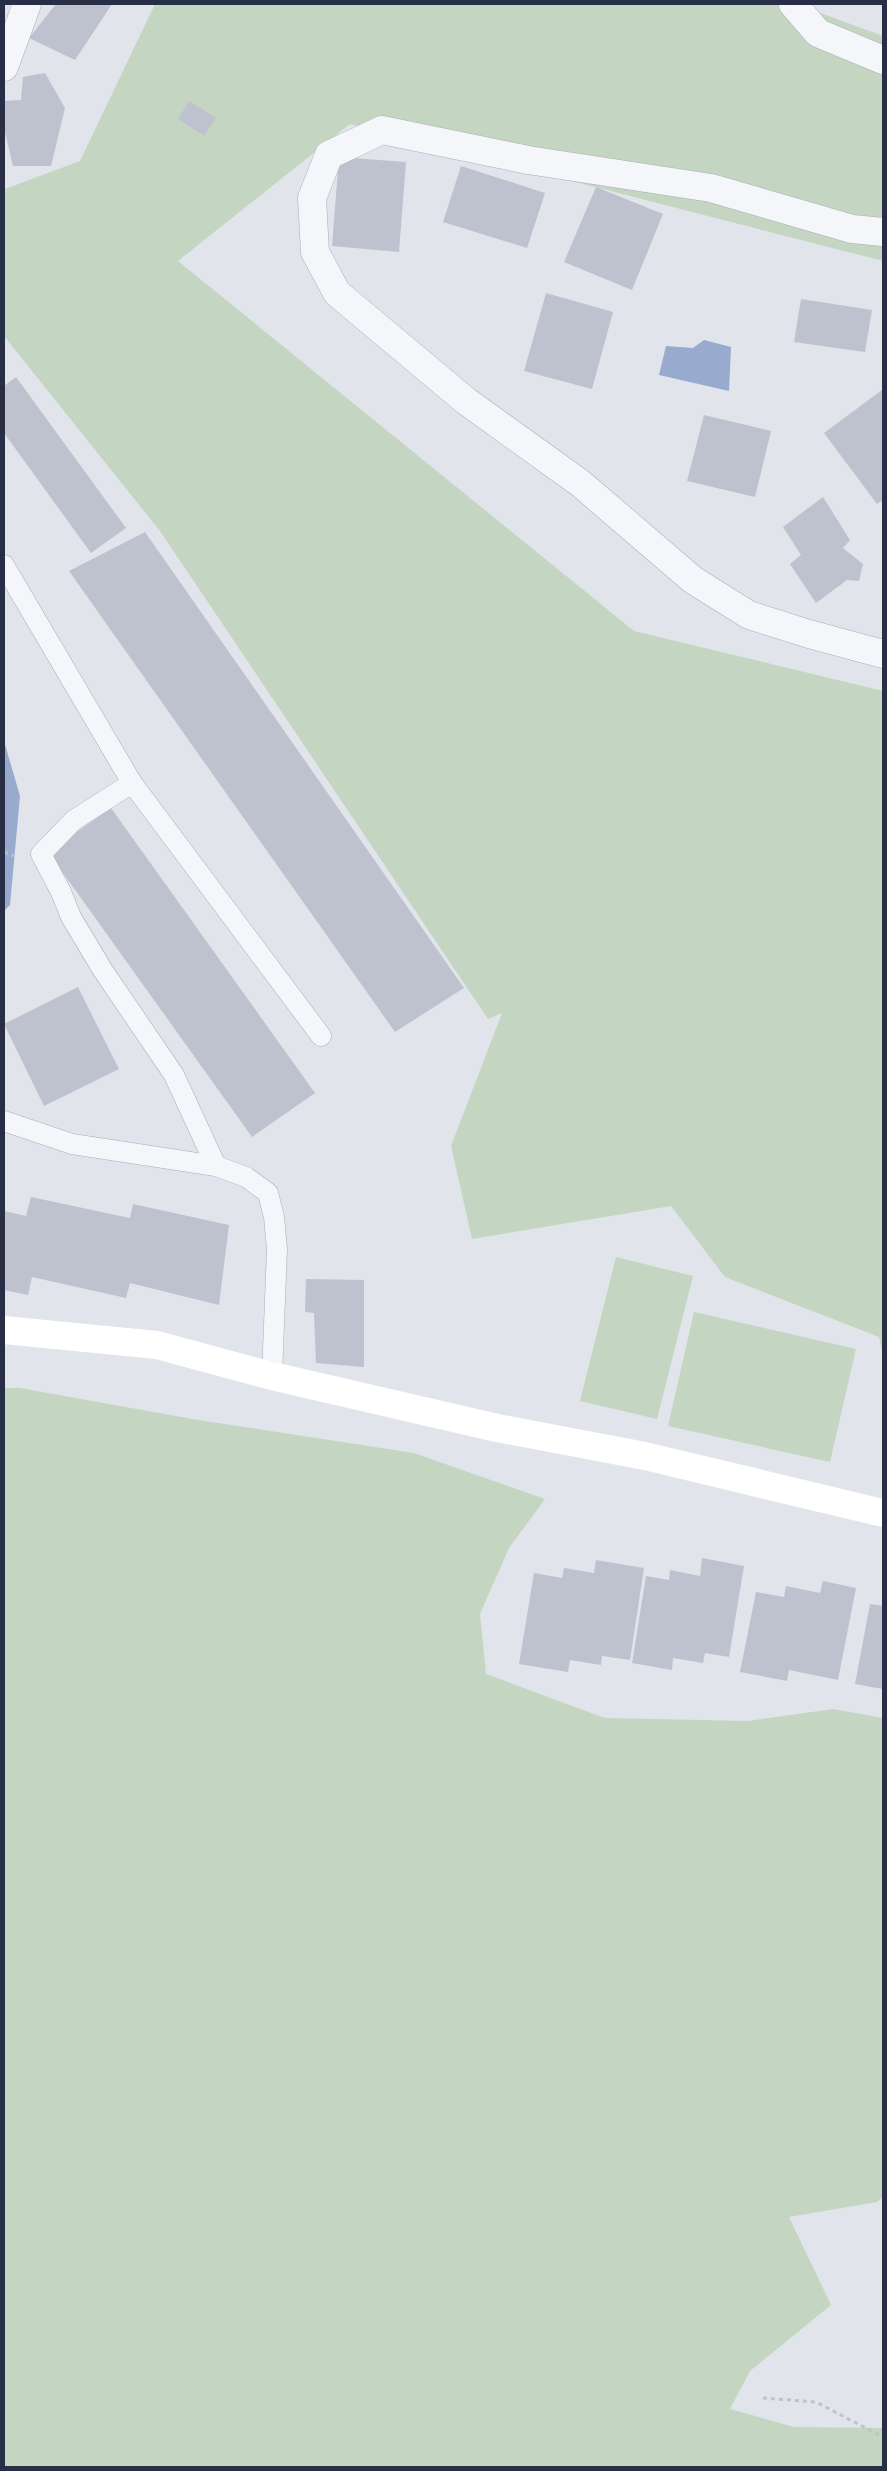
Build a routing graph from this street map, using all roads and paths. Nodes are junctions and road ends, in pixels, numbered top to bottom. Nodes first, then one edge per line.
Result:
1 (27, 4) edge
2 (793, 4) edge
3 (883, 60) edge
4 (4, 67) edge
5 (883, 232) edge
6 (4, 565) edge
7 (883, 654) edge
8 (132, 783) junction
9 (4, 852) edge
10 (14, 856) dead end
11 (321, 1036) dead end
12 (4, 1121) edge
13 (216, 1166) junction
14 (4, 1330) edge
15 (272, 1376) junction
16 (883, 1513) edge
17 (762, 2398) dead end
18 (883, 2437) edge

1 - 4 street
2 - 3 street
5 - 7 street
6 - 8 lane
8 - 11 lane
8 - 13 lane
9 - 10 path
12 - 13 lane
13 - 15 lane
14 - 15 street
15 - 16 street
17 - 18 path

